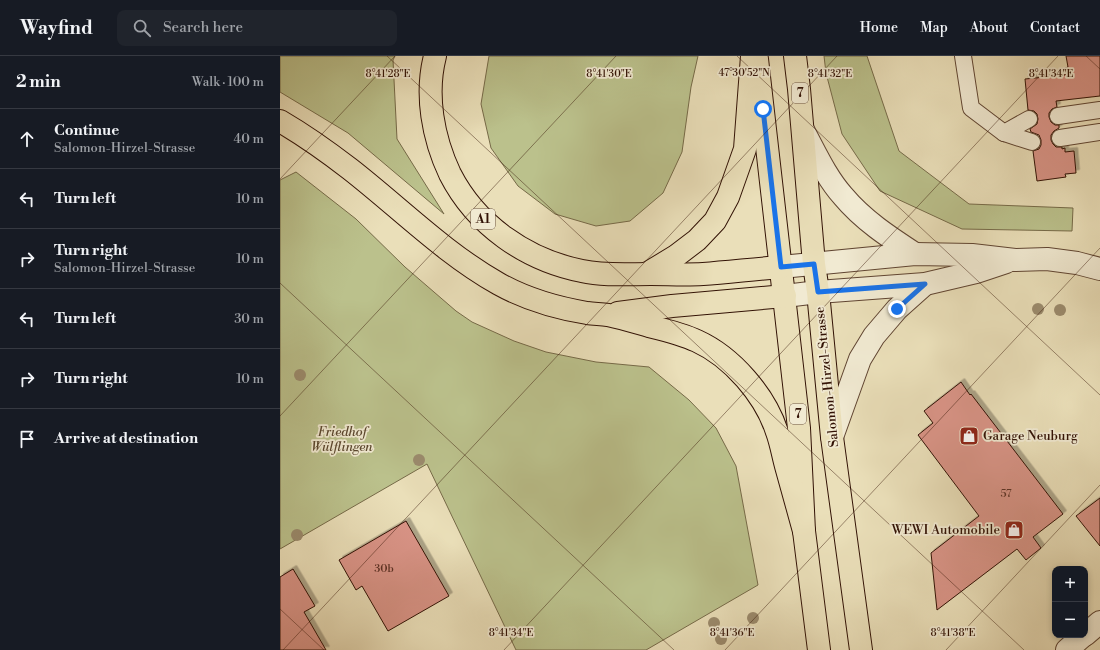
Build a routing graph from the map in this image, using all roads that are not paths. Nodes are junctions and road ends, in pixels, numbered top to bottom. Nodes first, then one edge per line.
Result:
1 (435, 56) edge
2 (752, 56) edge
3 (757, 56) edge
4 (795, 56) edge
5 (963, 56) edge
6 (1100, 110) edge
7 (1058, 116) dead end
8 (1029, 119) dead end
9 (280, 121) edge
10 (803, 130) junction
11 (1100, 132) edge
12 (1004, 133) junction
13 (1060, 138) dead end
14 (1032, 142) dead end
15 (915, 254) junction
16 (1015, 260) junction
17 (814, 264) junction
18 (781, 267) junction
19 (1100, 269) edge
20 (646, 274) junction
21 (925, 284) junction
22 (818, 292) junction
23 (785, 296) junction
24 (606, 315) junction
25 (832, 437) junction
26 (804, 532) junction
27 (1100, 622) edge
28 (1088, 632) edge
29 (1081, 638) edge
30 (819, 650) edge
31 (861, 650) edge
32 (1067, 650) edge

1 - 20 main road, A1
2 - 20 main road, A1
3 - 18 main road, 7
4 - 10 main road, Salomon-Hirzel-Strasse / 7
5 - 12 lane
6 - 7 lane
8 - 12 lane
9 - 24 main road
10 - 15 street
10 - 17 main road, Salomon-Hirzel-Strasse / 7
11 - 13 lane
12 - 14 lane
15 - 16 street
15 - 17 street
16 - 19 street
16 - 21 street
17 - 18 street
17 - 22 main road, Salomon-Hirzel-Strasse / 7
18 - 20 main road, A1
18 - 23 main road, 7
21 - 22 street
21 - 25 street
22 - 23 street
22 - 25 main road, Salomon-Hirzel-Strasse / 7
23 - 24 main road
23 - 26 main road, 7
24 - 26 main road
25 - 31 main road, Salomon-Hirzel-Strasse / 7
26 - 30 main road, 7
27 - 28 street
29 - 32 street

